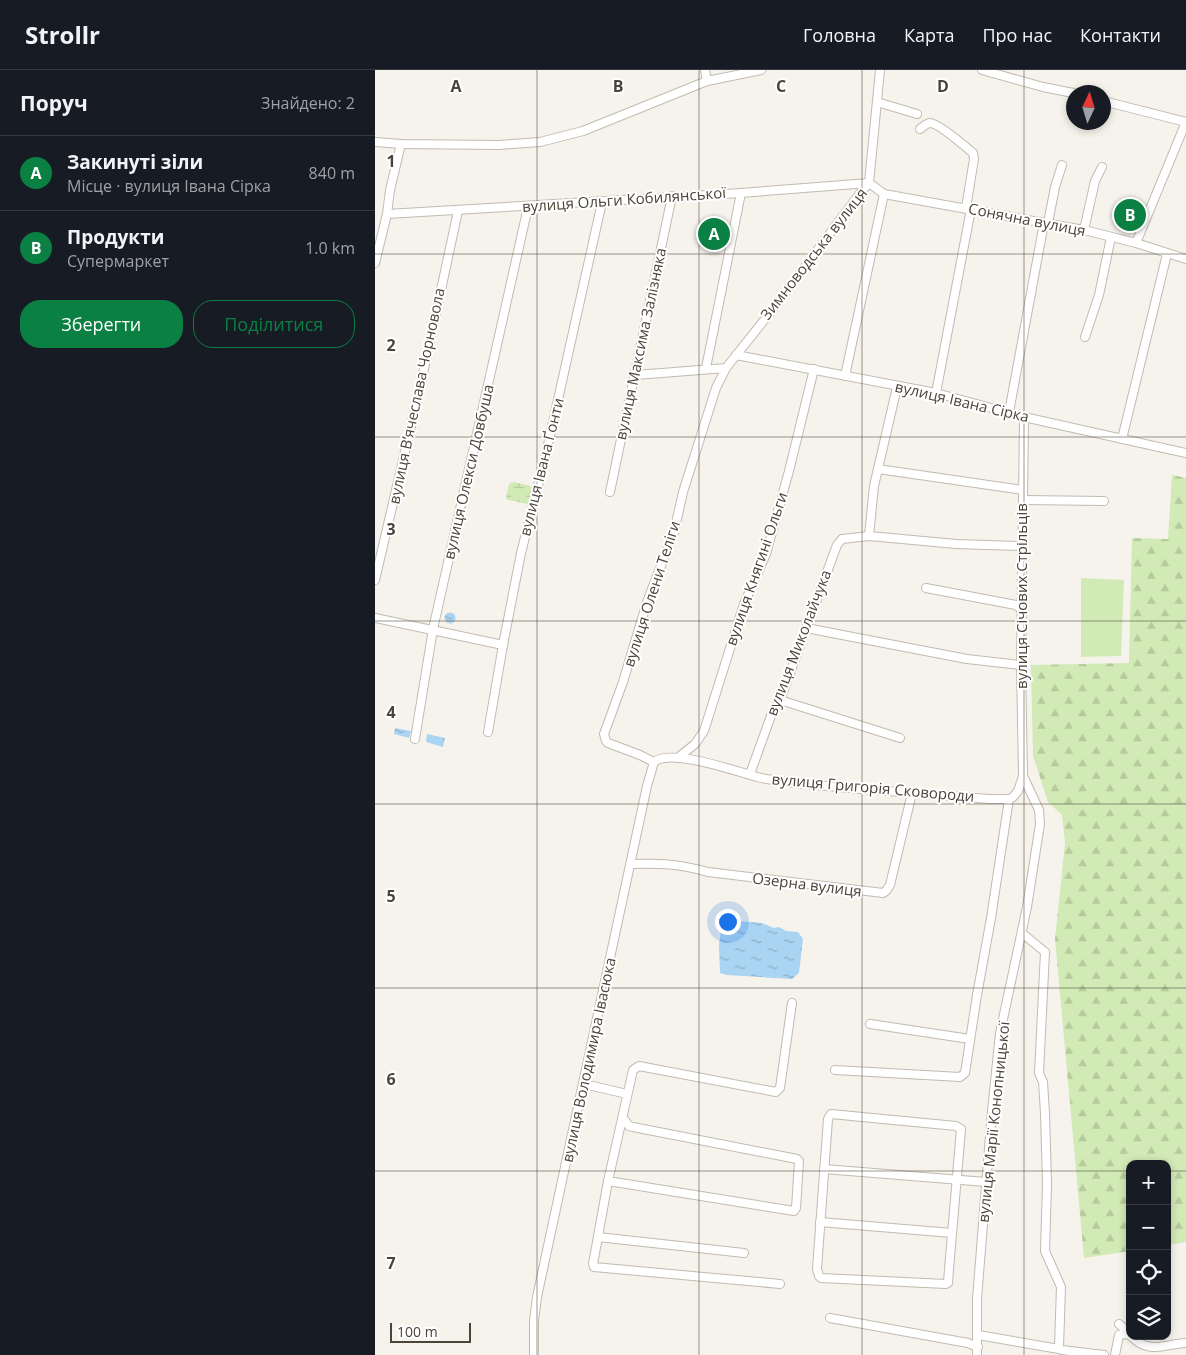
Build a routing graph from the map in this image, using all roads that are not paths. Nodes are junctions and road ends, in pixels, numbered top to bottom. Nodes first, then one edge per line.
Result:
1 (705, 70) edge
2 (761, 70) edge
3 (881, 70) edge
4 (982, 70) edge
5 (707, 81) junction
6 (1066, 92) edge
7 (877, 102) junction
8 (1111, 102) edge
9 (917, 114) dead end
10 (1186, 122) edge
11 (920, 129) dead end
12 (375, 142) edge
13 (401, 144) junction
14 (1062, 165) dead end
15 (1102, 167) dead end
16 (869, 183) junction
17 (741, 193) junction
18 (884, 194) junction
19 (672, 196) junction
20 (602, 202) junction
21 (528, 206) junction
22 (969, 209) junction
23 (458, 211) junction
24 (387, 214) junction
25 (1046, 223) junction
26 (375, 226) edge
27 (383, 229) junction
28 (1084, 230) junction
29 (1111, 236) junction
30 (1136, 243) junction
31 (1167, 254) junction
32 (1186, 259) edge
33 (375, 263) edge
34 (1085, 337) dead end
35 (736, 355) junction
36 (706, 368) junction
37 (726, 368) junction
38 (814, 370) junction
39 (636, 375) junction
40 (845, 376) junction
41 (897, 387) junction
42 (936, 393) junction
43 (1009, 412) junction
44 (1024, 416) junction
45 (1122, 439) junction
46 (1186, 453) edge
47 (878, 469) junction
48 (1023, 490) junction
49 (610, 492) dead end
50 (1023, 500) junction
51 (1104, 501) dead end
52 (869, 536) junction
53 (1022, 546) junction
54 (375, 580) edge
55 (926, 588) dead end
56 (1022, 610) junction
57 (375, 618) edge
58 (806, 628) junction
59 (433, 629) junction
60 (503, 645) junction
61 (1021, 665) junction
62 (780, 700) junction
63 (488, 732) dead end
64 (900, 738) dead end
65 (415, 739) dead end
66 (679, 757) junction
67 (654, 764) junction
68 (750, 774) junction
69 (1023, 776) junction
70 (912, 795) junction
71 (1009, 799) junction
72 (631, 864) junction
73 (1022, 933) junction
74 (792, 1003) dead end
75 (870, 1024) dead end
76 (970, 1039) junction
77 (835, 1070) dead end
78 (584, 1084) junction
79 (627, 1094) junction
80 (623, 1118) junction
81 (825, 1169) junction
82 (956, 1180) junction
83 (608, 1181) junction
84 (986, 1182) junction
85 (821, 1222) junction
86 (951, 1233) junction
87 (598, 1237) junction
88 (744, 1253) dead end
89 (780, 1284) dead end
90 (830, 1318) dead end
91 (1119, 1324) dead end
92 (1126, 1331) edge
93 (1126, 1334) edge
94 (978, 1335) junction
95 (1135, 1340) edge
96 (1186, 1343) edge
97 (1059, 1349) junction
98 (977, 1351) edge
99 (535, 1355) edge
100 (1104, 1355) edge
101 (1115, 1355) edge

1 - 5 street
2 - 5 street
3 - 7 street, Зимноводська вулиця
4 - 6 street
5 - 13 street
7 - 9 street
7 - 16 street, Зимноводська вулиця
8 - 10 street
10 - 30 street
11 - 22 street
12 - 13 street
13 - 24 street
14 - 25 street
15 - 28 street
16 - 17 street, вулиця Ольги Кобилянської
16 - 18 street, Сонячна вулиця
16 - 35 street, Зимноводська вулиця
17 - 19 street, вулиця Ольги Кобилянської
17 - 36 street
18 - 22 street, Сонячна вулиця
18 - 40 street
19 - 20 street, вулиця Ольги Кобилянської
19 - 39 street, вулиця Максима Залізняка
20 - 21 street, вулиця Ольги Кобилянської
20 - 60 street, вулиця Івана Ґонти
21 - 23 street, вулиця Ольги Кобилянської
21 - 59 street, вулиця Олекси Довбуша
22 - 25 street, Сонячна вулиця
22 - 42 street
23 - 24 street, вулиця Ольги Кобилянської
23 - 54 street, вулиця Вʼячеслава Чорновола
24 - 27 street
25 - 28 street, Сонячна вулиця
25 - 43 street
26 - 27 street
27 - 33 street
28 - 29 street, Сонячна вулиця
29 - 30 street, Сонячна вулиця
29 - 34 street
30 - 31 street, Сонячна вулиця
31 - 32 street, Сонячна вулиця
31 - 45 street
35 - 37 street, Зимноводська вулиця
35 - 38 street, вулиця Івана Сірка
36 - 37 street
36 - 39 street
37 - 67 street, вулиця Олени Теліги
38 - 40 street, вулиця Івана Сірка
38 - 66 street, вулиця Княгині Ольги
39 - 49 street, вулиця Максима Залізняка
40 - 41 street, вулиця Івана Сірка
41 - 42 street, вулиця Івана Сірка
41 - 47 street
42 - 43 street, вулиця Івана Сірка
43 - 44 street, вулиця Івана Сірка
44 - 45 street, вулиця Івана Сірка
44 - 48 street, вулиця Січових Стрільців
45 - 46 street, вулиця Івана Сірка
47 - 48 street
47 - 52 street
48 - 50 street, вулиця Січових Стрільців
50 - 51 street
50 - 53 street, вулиця Січових Стрільців
52 - 53 street, вулиця Миколайчука
52 - 58 street, вулиця Миколайчука
53 - 56 street, вулиця Січових Стрільців
55 - 56 street
56 - 61 street, вулиця Січових Стрільців
57 - 59 street
58 - 61 street
58 - 62 street, вулиця Миколайчука
59 - 60 street
59 - 65 street, вулиця Олекси Довбуша
60 - 63 street, вулиця Івана Ґонти
61 - 69 street, вулиця Січових Стрільців
62 - 64 street
62 - 68 street, вулиця Миколайчука
66 - 67 street, вулиця Григорія Сковороди
66 - 68 street, вулиця Григорія Сковороди
67 - 72 street, вулиця Володимира Івасюка
68 - 70 street, вулиця Григорія Сковороди
69 - 71 street
69 - 73 street, вулиця Марії Конопницької
70 - 71 street, вулиця Григорія Сковороди
70 - 72 street, Озерна вулиця
71 - 76 street
72 - 78 street, вулиця Володимира Івасюка
73 - 84 street, вулиця Марії Конопницької
73 - 97 street
74 - 79 street
75 - 76 street
76 - 77 street
78 - 79 street
78 - 99 street, вулиця Володимира Івасюка
79 - 80 street
80 - 83 street
80 - 83 street
81 - 82 street
81 - 82 street
81 - 85 street
82 - 84 street
82 - 86 street
83 - 87 street
84 - 94 street, вулиця Марії Конопницької
85 - 86 street
85 - 86 street
87 - 88 street
87 - 89 street
90 - 98 street
91 - 92 street
93 - 101 street
94 - 97 street
94 - 98 street, вулиця Марії Конопницької
95 - 96 street
97 - 100 street

